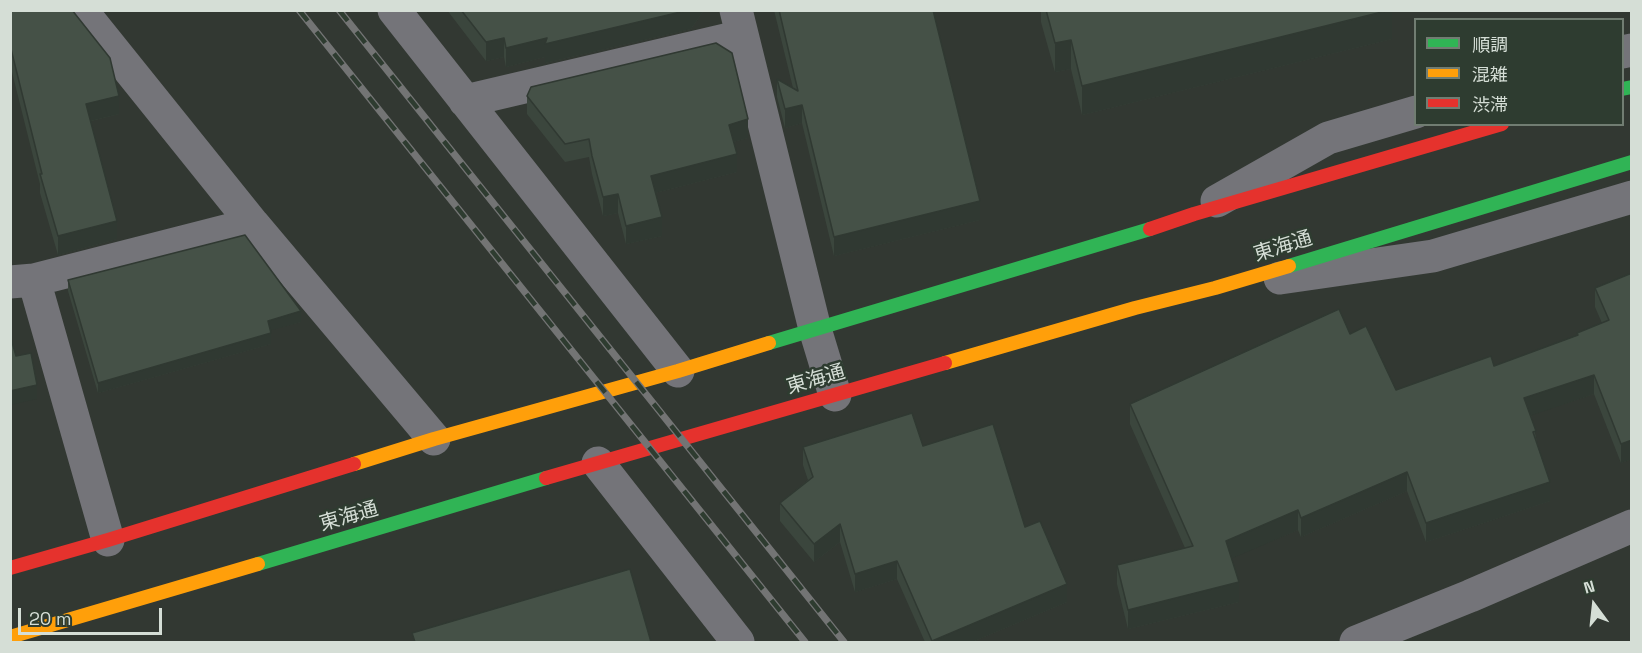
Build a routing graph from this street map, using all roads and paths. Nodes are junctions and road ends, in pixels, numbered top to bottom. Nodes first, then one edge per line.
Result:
1 (81, 10) edge
2 (394, 10) edge
3 (739, 23) edge
4 (465, 101) junction
5 (1414, 113) edge
6 (1495, 126) edge
7 (1632, 162) edge
8 (1632, 197) edge
9 (1194, 214) junction
10 (254, 224) junction
11 (22, 281) edge
12 (1215, 288) junction
13 (815, 329) junction
14 (678, 371) junction
15 (835, 395) junction
16 (434, 439) junction
17 (598, 463) junction
18 (1632, 526) edge
19 (108, 540) junction
20 (10, 568) edge
21 (52, 634) edge
22 (10, 637) edge
23 (738, 642) edge
24 (1356, 642) edge

1 - 10 street
2 - 4 street
3 - 4 street
3 - 13 street
4 - 14 street
5 - 9 street
6 - 9 main road
7 - 12 main road, 東海通
8 - 12 street
9 - 13 main road
10 - 11 street
10 - 16 street
11 - 19 street
12 - 15 main road, 東海通
13 - 14 main road
13 - 15 street
14 - 16 main road
15 - 17 main road, 東海通
16 - 19 main road
17 - 21 main road, 東海通
17 - 23 street
18 - 24 street
19 - 20 main road
21 - 22 main road, 東海通

